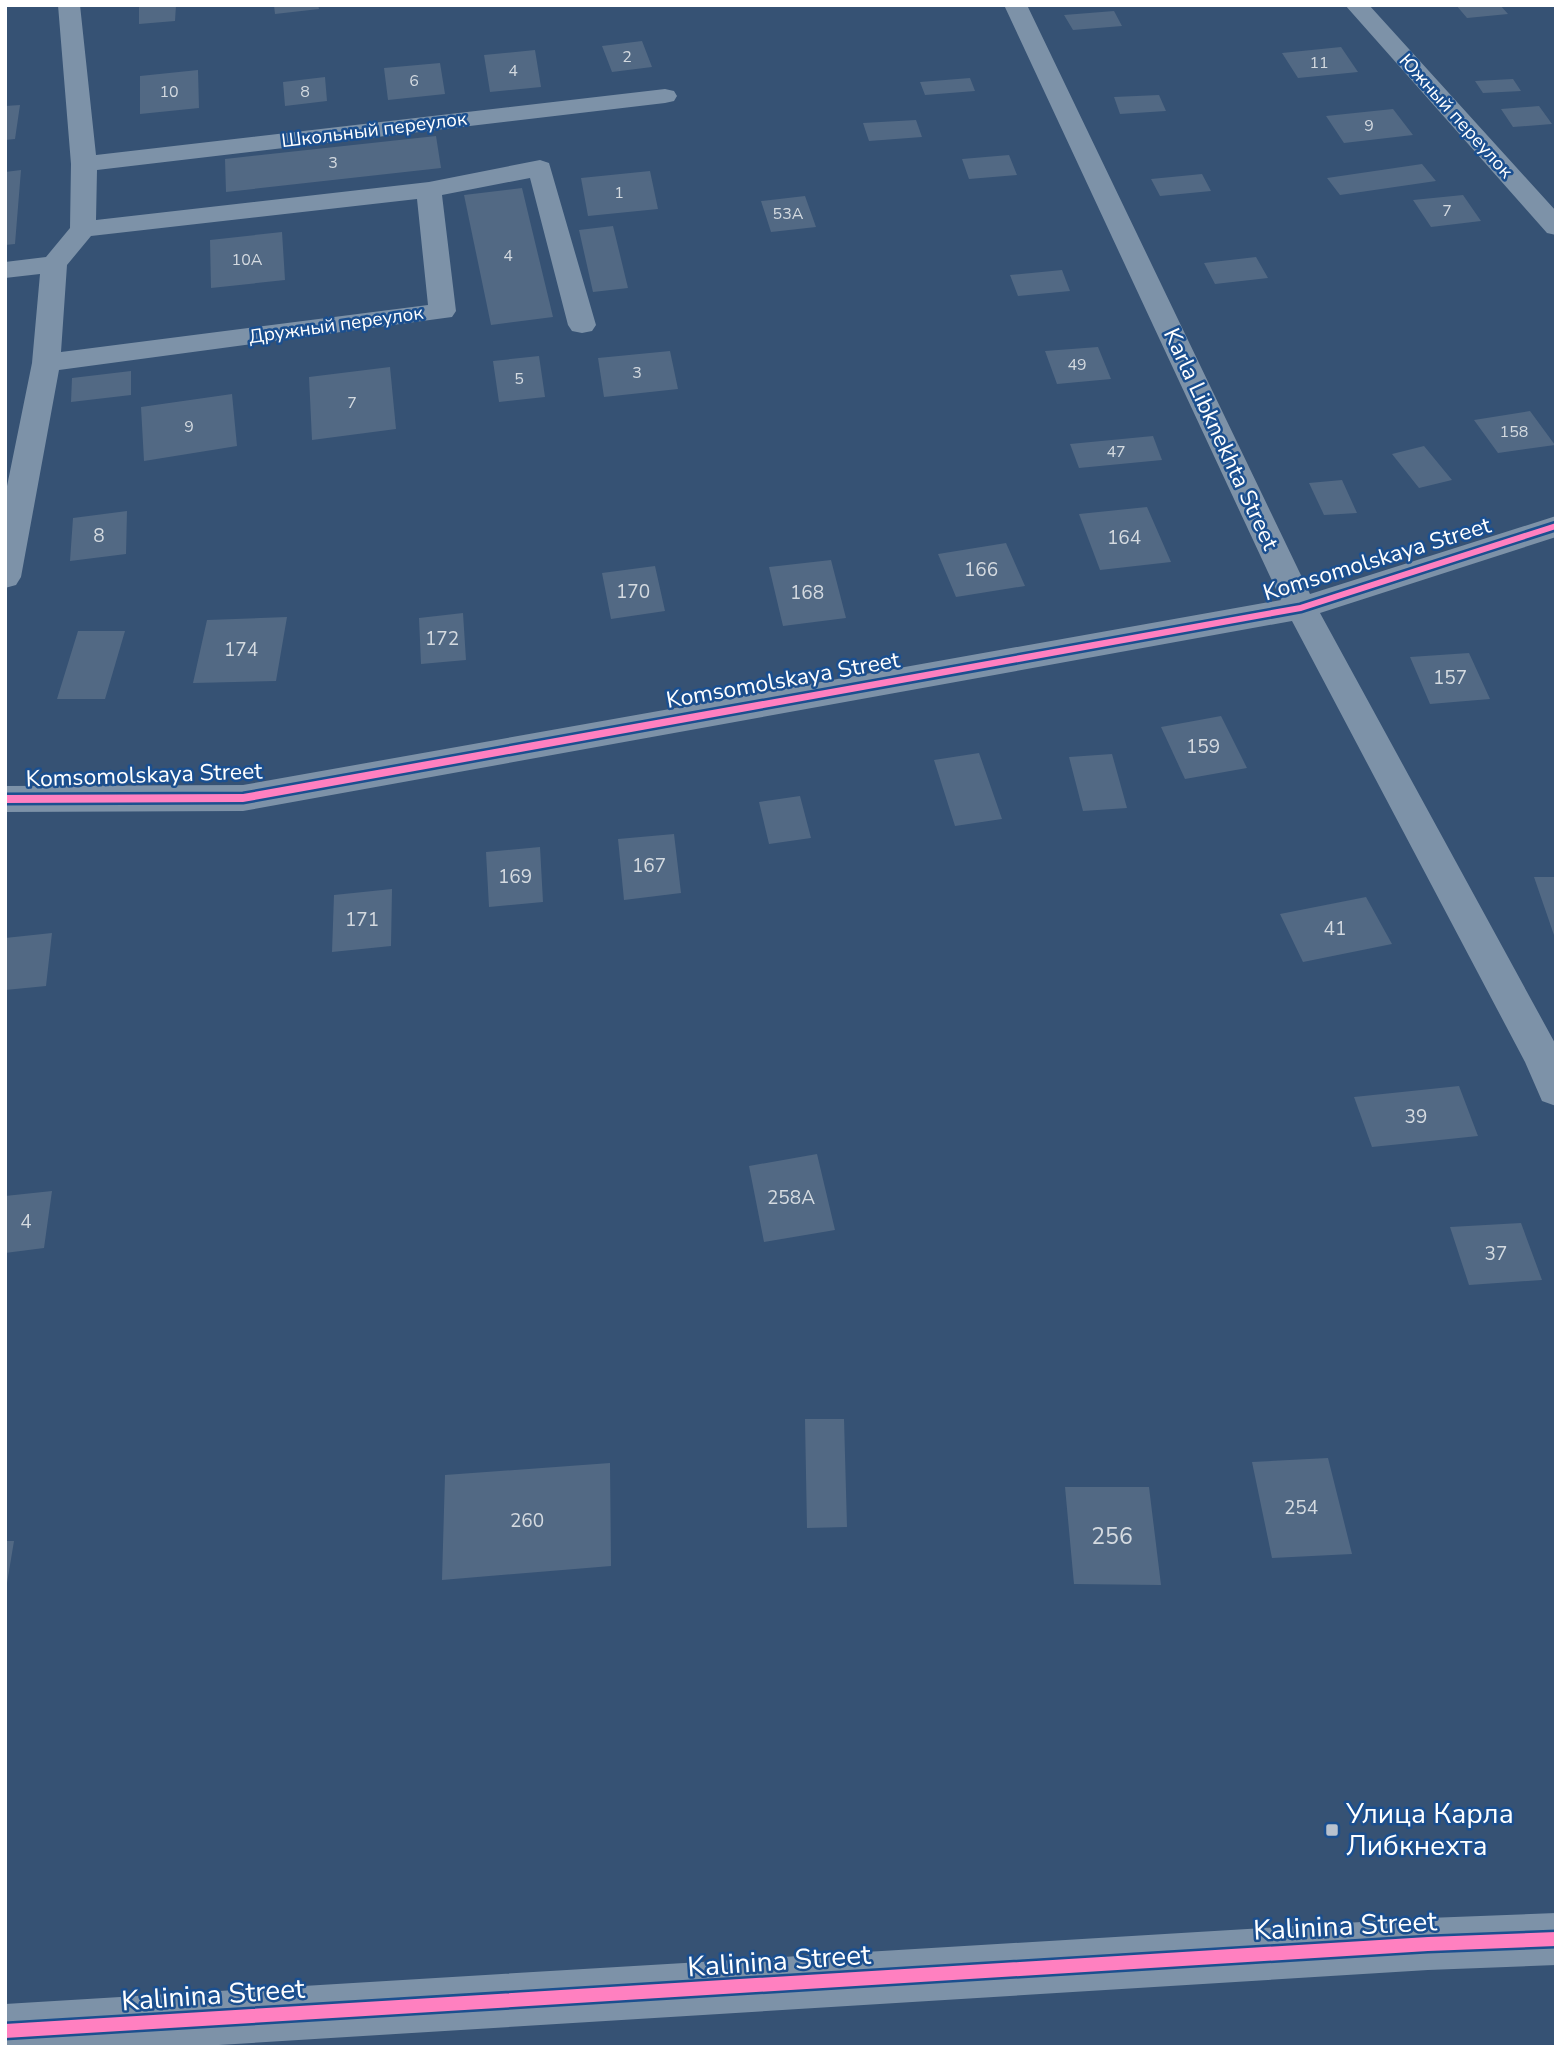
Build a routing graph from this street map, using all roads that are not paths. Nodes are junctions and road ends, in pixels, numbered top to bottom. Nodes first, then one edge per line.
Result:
1 (69, 5) edge
2 (1015, 5) edge
3 (1356, 5) edge
4 (665, 96) dead end
5 (83, 164) junction
6 (429, 190) junction
7 (1556, 227) edge
8 (83, 229) junction
9 (54, 264) junction
10 (5, 270) edge
11 (582, 325) dead end
12 (46, 363) junction
13 (1556, 526) edge
14 (5, 577) edge
15 (1301, 608) junction
16 (5, 799) edge
17 (1551, 1067) edge
18 (1556, 1939) edge
19 (5, 2031) edge

1 - 5 street
2 - 15 street, Karla Libknekhta Street
3 - 7 street, Южный переулок
4 - 5 street, Школьный переулок
5 - 8 street
6 - 8 street
6 - 11 street
6 - 12 street, Дружный переулок
8 - 9 street
9 - 10 street
9 - 12 street
12 - 14 street
13 - 15 street, Komsomolskaya Street
15 - 16 street, Komsomolskaya Street
15 - 17 street, Karla Libknekhta Street
18 - 19 street, Kalinina Street

